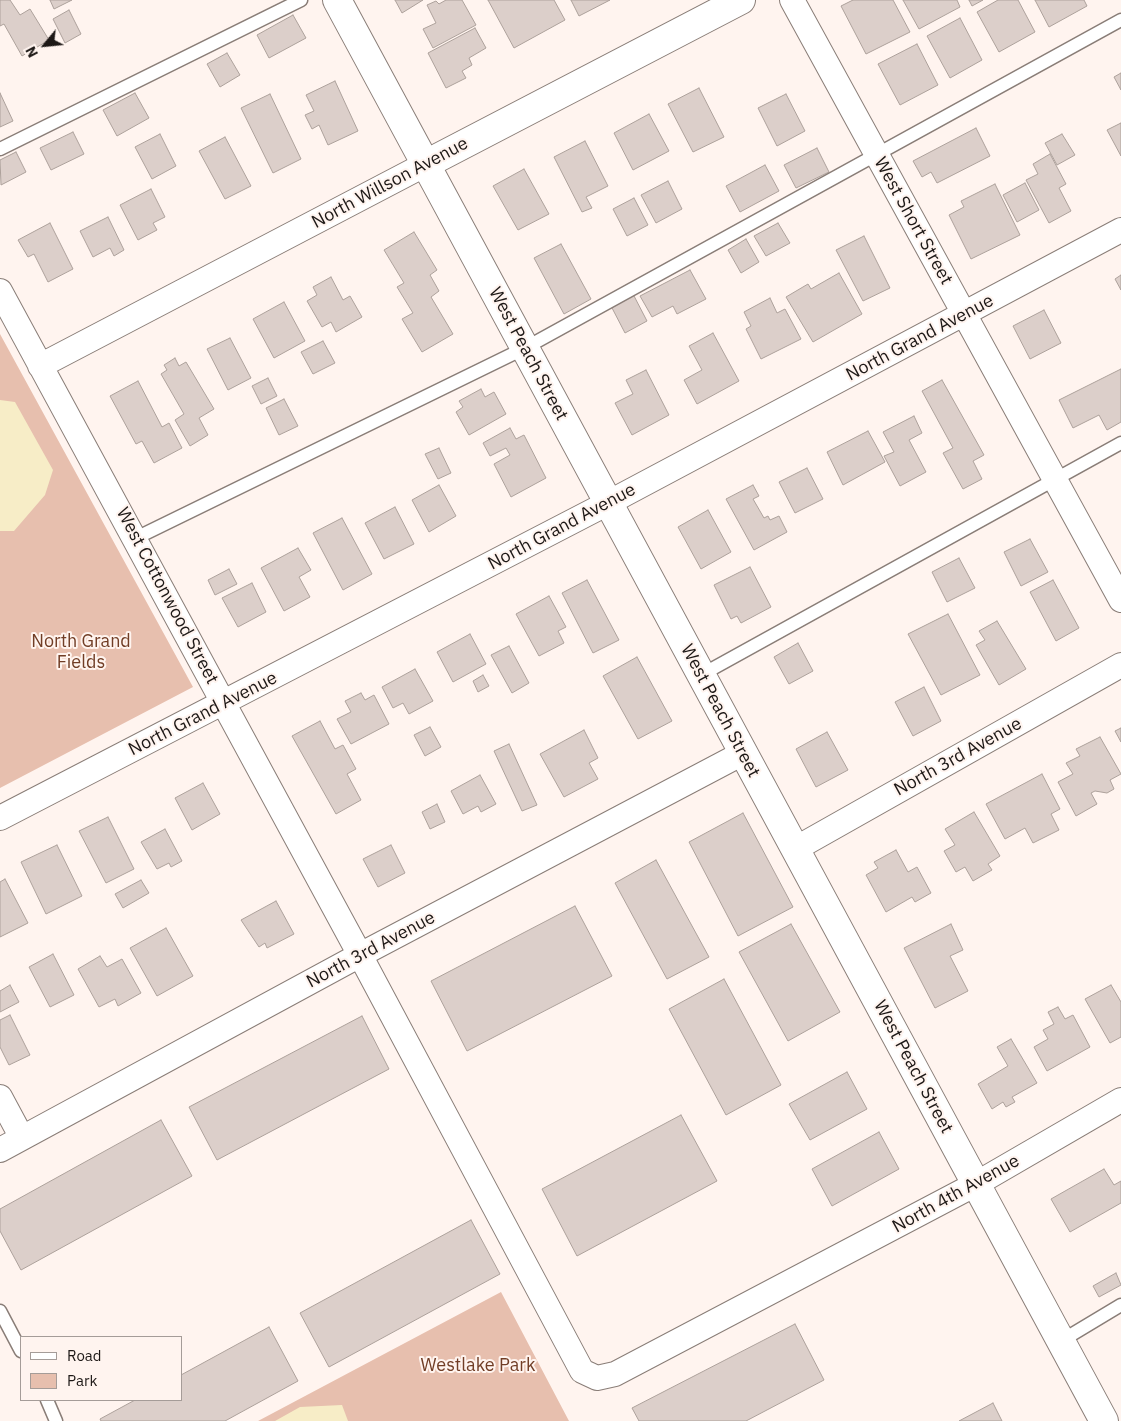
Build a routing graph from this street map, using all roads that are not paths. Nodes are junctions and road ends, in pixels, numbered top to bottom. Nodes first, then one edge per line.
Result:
1 (301, 0) edge
2 (337, 0) edge
3 (741, 0) edge
4 (792, 0) edge
5 (1121, 20) edge
6 (0, 149) edge
7 (876, 154) junction
8 (426, 164) junction
9 (1121, 230) edge
10 (0, 291) edge
11 (964, 315) junction
12 (525, 348) junction
13 (40, 366) junction
14 (1121, 444) edge
15 (1054, 479) junction
16 (608, 503) junction
17 (136, 538) junction
18 (1121, 600) edge
19 (1121, 665) edge
20 (701, 675) junction
21 (225, 703) junction
22 (743, 753) junction
23 (0, 818) edge
24 (795, 849) junction
25 (360, 954) junction
26 (0, 1097) edge
27 (1121, 1100) edge
28 (22, 1138) junction
29 (0, 1150) edge
30 (976, 1184) junction
31 (789, 1284) joint
32 (1121, 1305) edge
33 (0, 1311) edge
34 (1060, 1341) junction
35 (20, 1349) edge
36 (47, 1401) edge
37 (56, 1421) edge
38 (1104, 1421) edge

1 - 6 lane
2 - 8 main road, West Peach Street
3 - 8 main road, North Willson Avenue
4 - 7 street, West Short Street
5 - 7 lane
7 - 11 street, West Short Street
7 - 12 lane
8 - 12 main road, West Peach Street
8 - 13 street, North Willson Avenue
9 - 11 street, North Grand Avenue
10 - 13 street, West Cottonwood Street
11 - 15 street, West Short Street
11 - 16 street, North Grand Avenue
12 - 16 main road, West Peach Street
12 - 17 lane
13 - 17 street, West Cottonwood Street
14 - 15 lane
15 - 18 street, West Short Street
15 - 20 lane
16 - 20 main road, West Peach Street
16 - 21 street, North Grand Avenue
17 - 21 street, West Cottonwood Street
19 - 24 street, North 3rd Avenue
20 - 22 main road, West Peach Street
21 - 23 street, North Grand Avenue
21 - 25 street, West Cottonwood Street
22 - 24 main road, West Peach Street
22 - 25 street, North 3rd Avenue
24 - 30 main road, West Peach Street
25 - 28 street, North 3rd Avenue
25 - 31 street, West Cottonwood Street
26 - 28 street
27 - 30 street, North 4th Avenue
28 - 29 street, North 3rd Avenue
30 - 31 street, North 4th Avenue
30 - 34 main road, West Peach Street
32 - 34 lane
33 - 35 lane
34 - 38 main road, West Peach Street
36 - 37 lane

